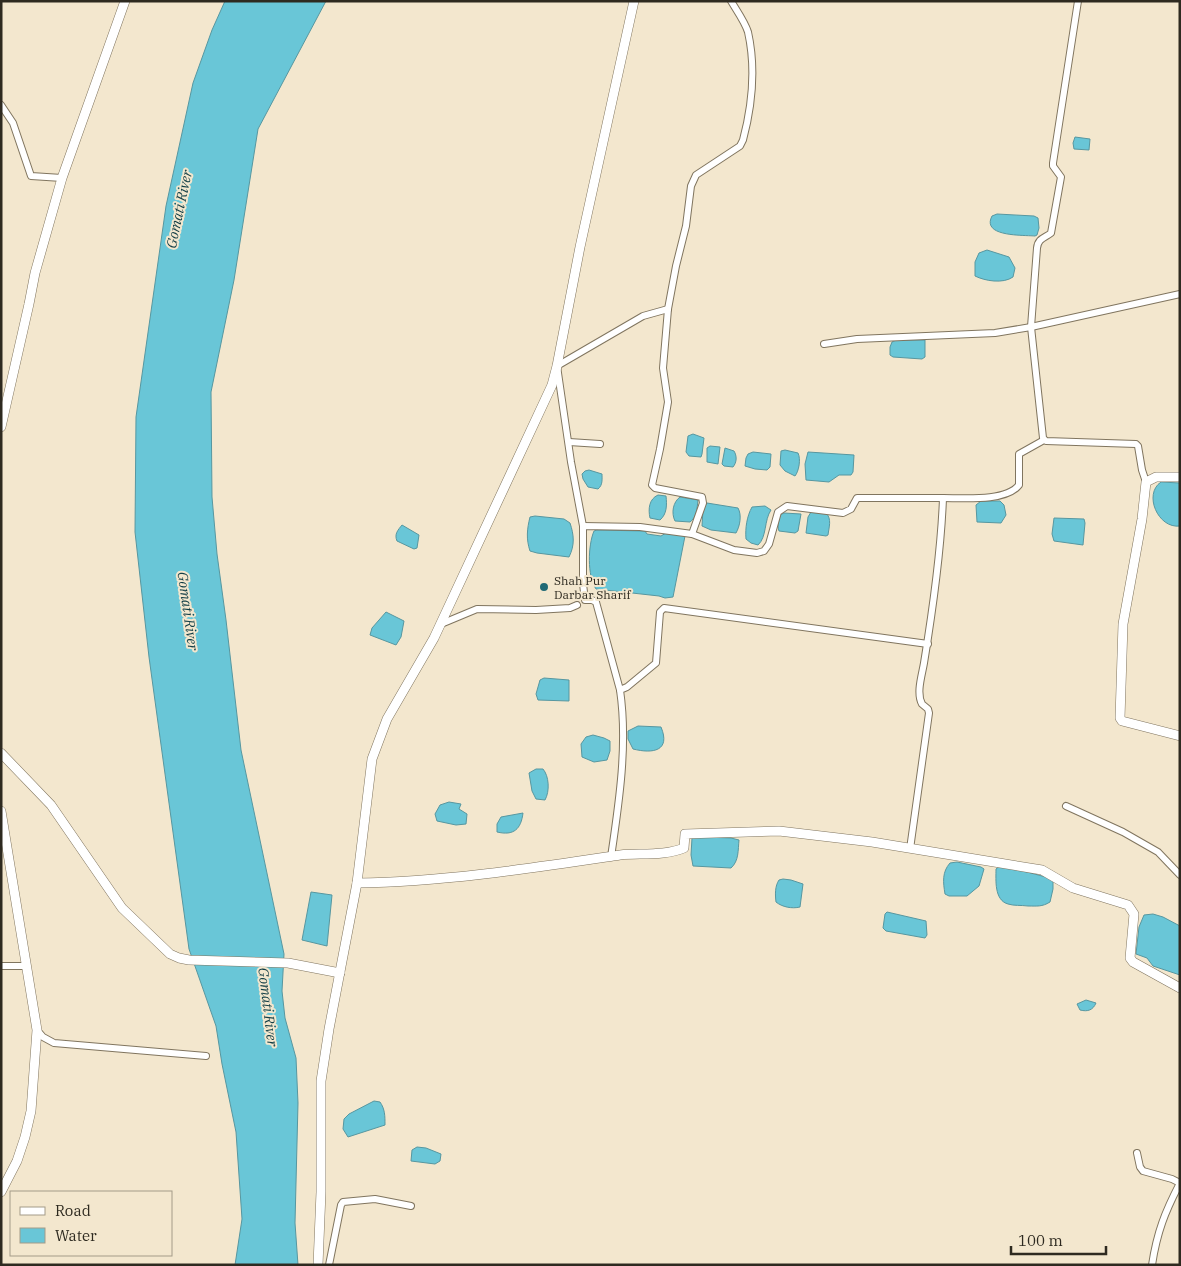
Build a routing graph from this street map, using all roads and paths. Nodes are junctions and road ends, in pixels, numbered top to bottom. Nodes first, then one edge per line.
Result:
1 (125, 1) edge
2 (634, 1) edge
3 (732, 1) edge
4 (1078, 1) edge
5 (1, 105) edge
6 (62, 178) junction
7 (1180, 294) edge
8 (668, 309) junction
9 (1031, 327) junction
10 (824, 344) dead end
11 (558, 366) junction
12 (1, 427) edge
13 (1044, 440) junction
14 (569, 442) junction
15 (600, 444) dead end
16 (1180, 477) edge
17 (1146, 482) junction
18 (943, 498) junction
19 (583, 526) junction
20 (692, 534) junction
21 (577, 605) dead end
22 (440, 624) junction
23 (928, 644) junction
24 (620, 690) junction
25 (1180, 736) edge
26 (1, 753) edge
27 (1066, 806) dead end
28 (1, 811) edge
29 (910, 849) junction
30 (611, 857) junction
31 (1180, 875) edge
32 (356, 883) junction
33 (1, 966) edge
34 (26, 966) junction
35 (340, 973) junction
36 (1180, 988) edge
37 (37, 1030) junction
38 (206, 1056) dead end
39 (1137, 1153) dead end
40 (1180, 1183) edge
41 (1, 1192) edge
42 (411, 1206) dead end
43 (318, 1265) edge
44 (329, 1265) edge
45 (1152, 1265) edge

1 - 6 street
2 - 11 street
3 - 8 street
4 - 9 street
5 - 6 street
6 - 12 street
7 - 9 street
8 - 11 street
8 - 20 street
9 - 10 street
9 - 13 street
11 - 14 street
11 - 22 street
13 - 17 street
13 - 18 street
14 - 15 street
14 - 19 street
16 - 17 street
17 - 25 street
18 - 20 street
18 - 23 street
19 - 20 street
19 - 24 street
21 - 22 street
22 - 32 street
23 - 24 street
23 - 29 street
24 - 30 street
26 - 35 street
27 - 31 street
28 - 34 street
29 - 30 street
29 - 36 street
30 - 32 street
32 - 35 street
33 - 34 street
34 - 37 street
35 - 43 street
37 - 38 street
37 - 41 street
39 - 40 street
40 - 45 street
42 - 44 street

